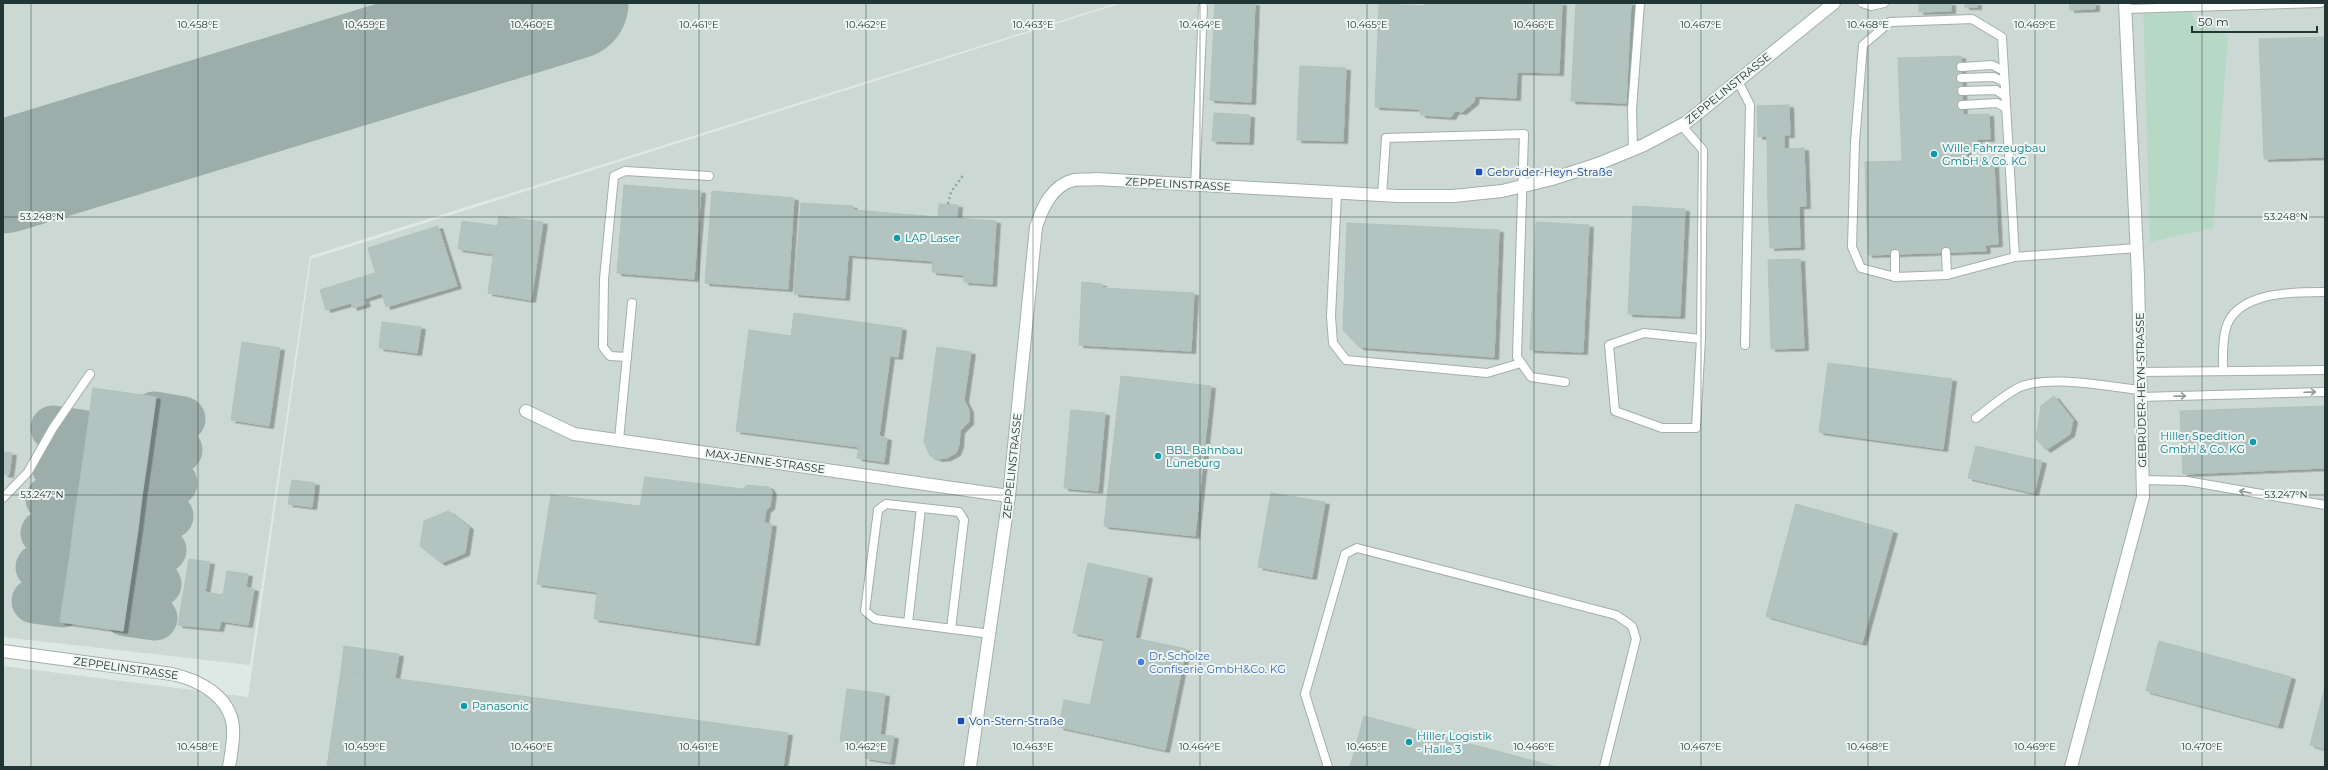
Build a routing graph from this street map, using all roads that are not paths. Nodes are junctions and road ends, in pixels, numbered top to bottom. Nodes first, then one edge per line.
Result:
1 (1640, 3) edge
2 (1834, 3) edge
3 (1862, 3) edge
4 (1884, 3) edge
5 (2321, 3) edge
6 (2125, 6) edge
7 (1203, 7) dead end
8 (1961, 67) dead end
9 (2004, 71) junction
10 (1962, 78) dead end
11 (1738, 81) junction
12 (2004, 82) junction
13 (1962, 91) dead end
14 (2005, 96) junction
15 (1962, 105) dead end
16 (2006, 108) junction
17 (1681, 125) junction
18 (1633, 150) junction
19 (710, 176) dead end
20 (1195, 186) junction
21 (1522, 186) junction
22 (1337, 193) junction
23 (1382, 196) junction
24 (2137, 248) junction
25 (1946, 252) dead end
26 (1895, 254) dead end
27 (2015, 257) junction
28 (1947, 275) junction
29 (1895, 277) junction
30 (2325, 292) edge
31 (632, 303) dead end
32 (1701, 339) junction
33 (1745, 345) dead end
34 (627, 357) junction
35 (1521, 363) junction
36 (2325, 370) edge
37 (2223, 371) junction
38 (2140, 372) junction
39 (90, 374) dead end
40 (1565, 382) dead end
41 (2325, 392) edge
42 (2141, 393) junction
43 (526, 411) dead end
44 (1976, 418) dead end
45 (619, 440) junction
46 (2143, 480) junction
47 (1009, 496) junction
48 (3, 498) edge
49 (2325, 505) edge
50 (921, 508) junction
51 (908, 623) junction
52 (951, 629) junction
53 (991, 634) junction
54 (3, 651) edge
55 (229, 767) edge
56 (970, 767) edge
57 (1328, 767) edge
58 (1604, 767) edge
59 (2071, 767) edge

1 - 18 lane
2 - 11 street, ZEPPELINSTRASSE
3 - 4 lane
5 - 6 lane
6 - 24 street, GEBRÜDER-HEYN-STRASSE
7 - 20 lane
8 - 9 lane
9 - 12 lane
9 - 29 lane
10 - 12 lane
11 - 17 street, ZEPPELINSTRASSE
11 - 33 lane
12 - 14 lane
13 - 14 lane
14 - 16 lane
15 - 16 lane
16 - 27 lane
17 - 18 street, ZEPPELINSTRASSE
17 - 32 lane
18 - 21 street, ZEPPELINSTRASSE
19 - 34 lane
20 - 22 street, ZEPPELINSTRASSE
20 - 47 street, ZEPPELINSTRASSE
21 - 23 street, ZEPPELINSTRASSE
21 - 23 lane
21 - 35 lane
22 - 23 street, ZEPPELINSTRASSE
22 - 35 lane
24 - 27 lane
24 - 38 street, GEBRÜDER-HEYN-STRASSE
25 - 28 lane
26 - 29 lane
27 - 28 lane
28 - 29 lane
30 - 37 lane
31 - 34 lane
32 - 32 lane
34 - 45 lane
35 - 40 lane
36 - 37 lane
37 - 38 lane
38 - 42 street, GEBRÜDER-HEYN-STRASSE
39 - 48 lane
42 -> 41 lane
42 - 44 lane
42 - 46 street, GEBRÜDER-HEYN-STRASSE
43 - 45 street, MAX-JENNE-STRASSE
45 - 47 street, MAX-JENNE-STRASSE
49 -> 46 lane
46 - 59 street, GEBRÜDER-HEYN-STRASSE
47 - 53 street, ZEPPELINSTRASSE
50 - 51 lane
50 - 51 lane
50 - 52 lane
51 - 52 lane
52 - 53 lane
53 - 56 street, ZEPPELINSTRASSE
54 - 55 street, ZEPPELINSTRASSE
57 - 58 lane

